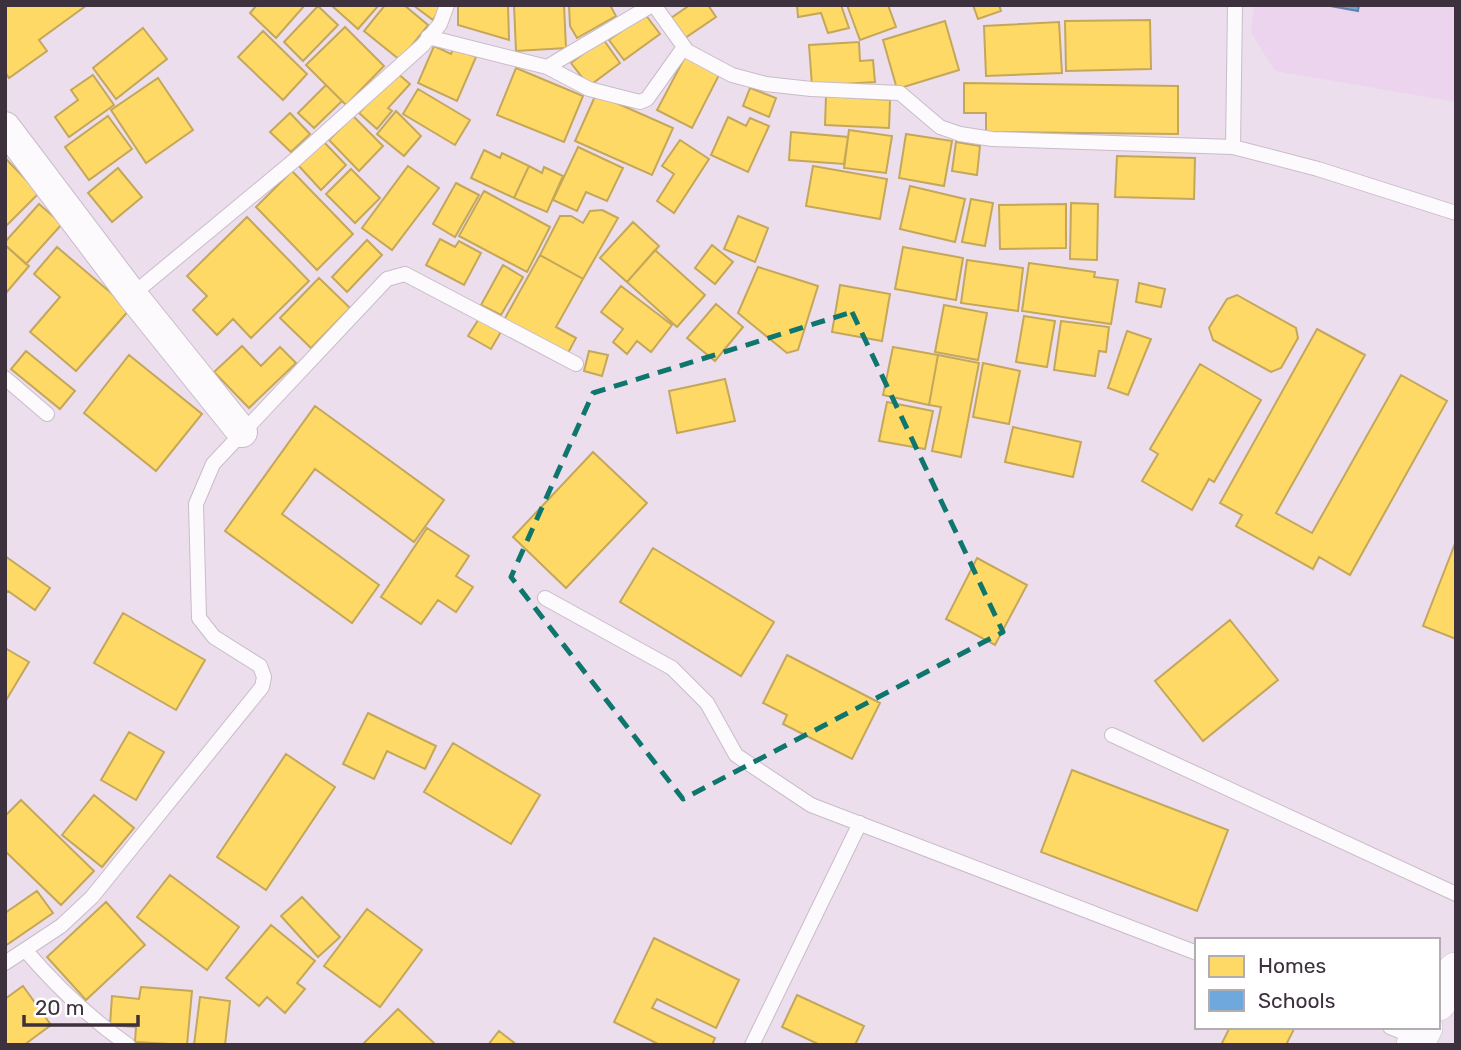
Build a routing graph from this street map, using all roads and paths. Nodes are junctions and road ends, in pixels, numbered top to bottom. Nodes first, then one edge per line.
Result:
1 (447, 5) edge
2 (653, 5) edge
3 (1235, 5) edge
4 (428, 37) junction
5 (684, 47) junction
6 (547, 67) junction
7 (5, 127) edge
8 (1233, 148) junction
9 (1456, 213) edge
10 (132, 295) junction
11 (576, 364) dead end
12 (5, 378) edge
13 (47, 414) dead end
14 (242, 432) junction
15 (545, 598) dead end
16 (1112, 735) dead end
17 (860, 823) junction
18 (1456, 894) edge
19 (26, 951) junction
20 (1195, 952) edge
21 (5, 963) edge
22 (1456, 971) edge
23 (1440, 999) edge
24 (128, 1045) edge
25 (752, 1045) edge

1 - 4 lane
2 - 5 lane
2 - 6 lane
3 - 8 lane
4 - 6 lane
4 - 10 lane
5 - 6 lane
5 - 8 lane
7 - 10 street
8 - 9 lane
10 - 14 street
11 - 14 lane
12 - 13 lane
14 - 19 lane
15 - 17 lane
16 - 18 lane
17 - 20 lane
17 - 25 lane
19 - 21 lane
19 - 24 lane
22 - 23 street

